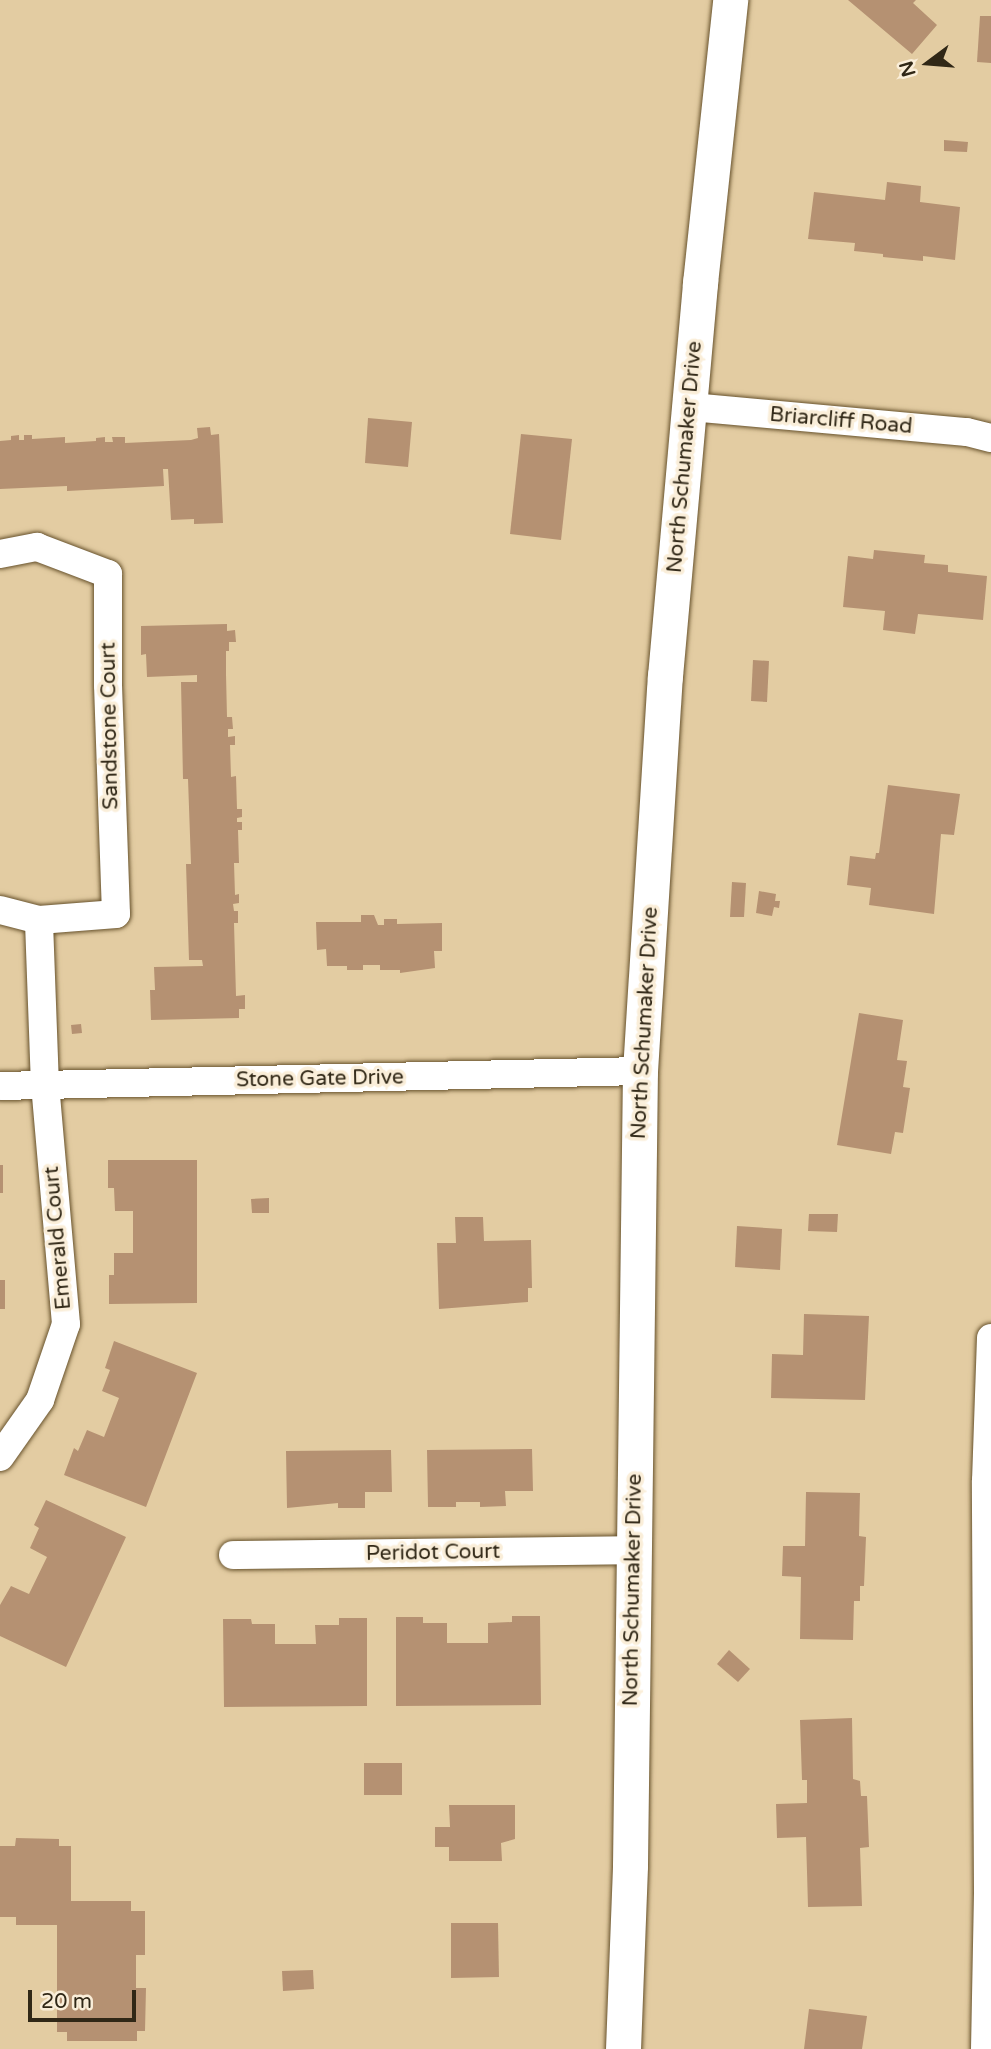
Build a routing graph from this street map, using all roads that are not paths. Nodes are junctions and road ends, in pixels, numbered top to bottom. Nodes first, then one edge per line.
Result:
1 (730, 0) edge
2 (691, 407) junction
3 (991, 438) edge
4 (0, 554) edge
5 (0, 910) edge
6 (39, 920) junction
7 (640, 1071) junction
8 (0, 1086) edge
9 (45, 1086) junction
10 (991, 1338) edge
11 (0, 1457) edge
12 (633, 1550) junction
13 (233, 1555) dead end
14 (623, 2049) edge
15 (985, 2049) edge

1 - 2 street, North Schumaker Drive
2 - 3 street, Briarcliff Road
2 - 7 street, North Schumaker Drive
4 - 6 street, Sandstone Court
5 - 6 street, Sandstone Court
6 - 9 street
7 - 9 street, Stone Gate Drive
7 - 12 street, North Schumaker Drive
8 - 9 street, Stone Gate Drive
9 - 11 street, Emerald Court
10 - 15 street
12 - 13 street, Peridot Court
12 - 14 street, North Schumaker Drive

